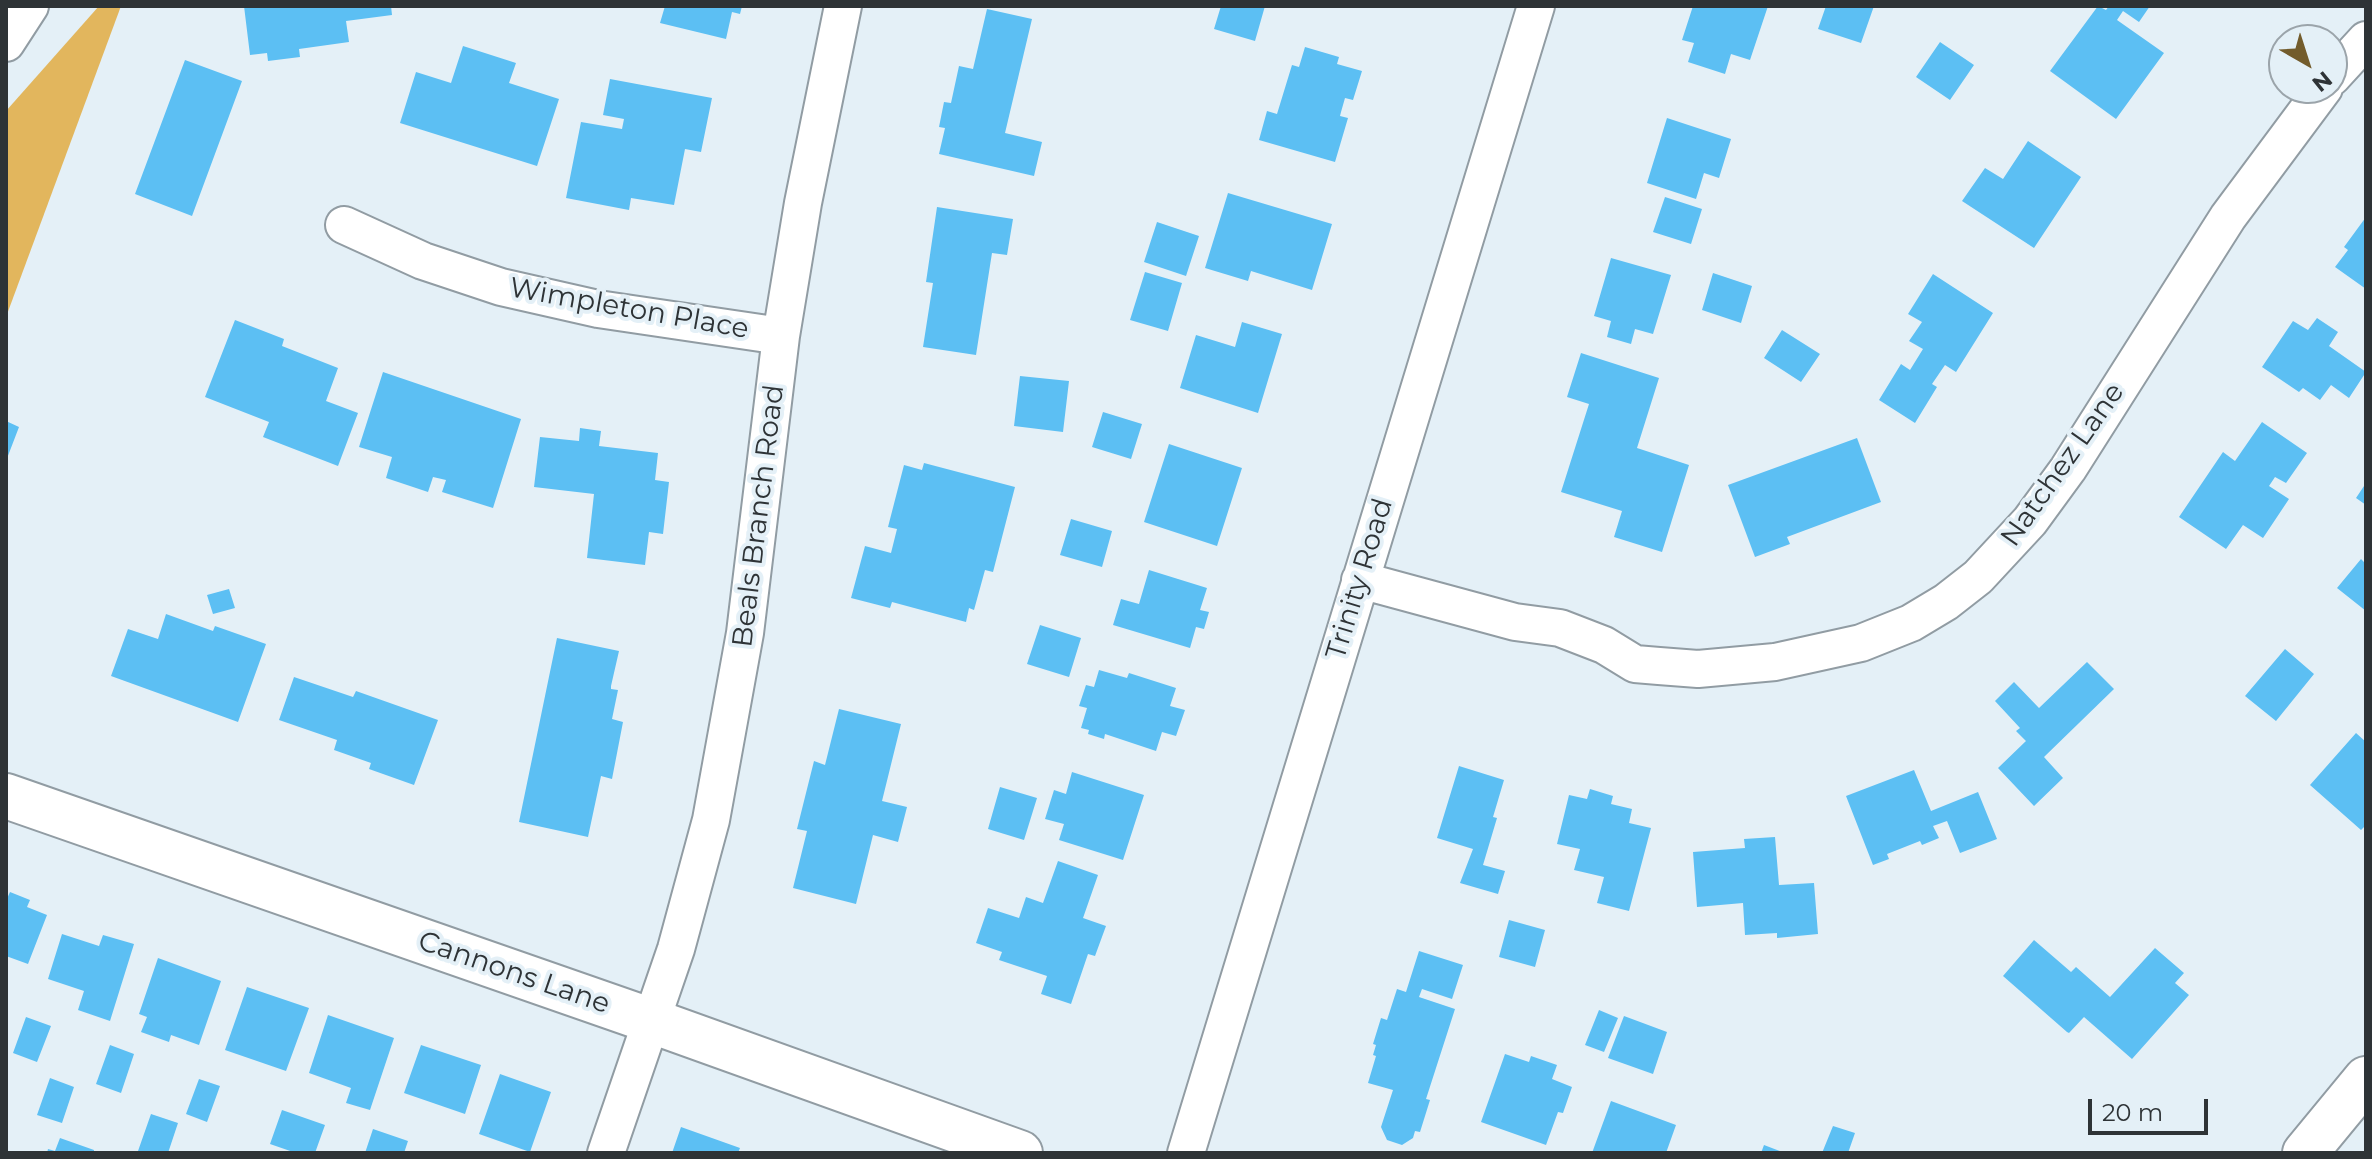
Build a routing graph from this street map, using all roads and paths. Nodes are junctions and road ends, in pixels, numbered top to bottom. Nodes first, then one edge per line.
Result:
1 (30, 6) edge
2 (843, 6) edge
3 (1536, 6) edge
4 (2366, 40) edge
5 (6, 43) edge
6 (2348, 60) edge
7 (2312, 104) edge
8 (344, 225) dead end
9 (781, 336) junction
10 (1360, 580) junction
11 (6, 796) edge
12 (652, 1021) junction
13 (2366, 1079) edge
14 (606, 1153) edge
15 (1020, 1153) edge
16 (1186, 1153) edge
17 (2305, 1153) edge

1 - 5 street
2 - 9 street, Beals Branch Road
3 - 10 street, Trinity Road
4 - 6 street
7 - 10 street, Natchez Lane
8 - 9 street, Wimpleton Place
9 - 12 street, Beals Branch Road
10 - 16 street, Trinity Road
11 - 12 main road, Cannons Lane
12 - 14 street, Beals Branch Road
12 - 15 main road, Cannons Lane
13 - 17 main road

